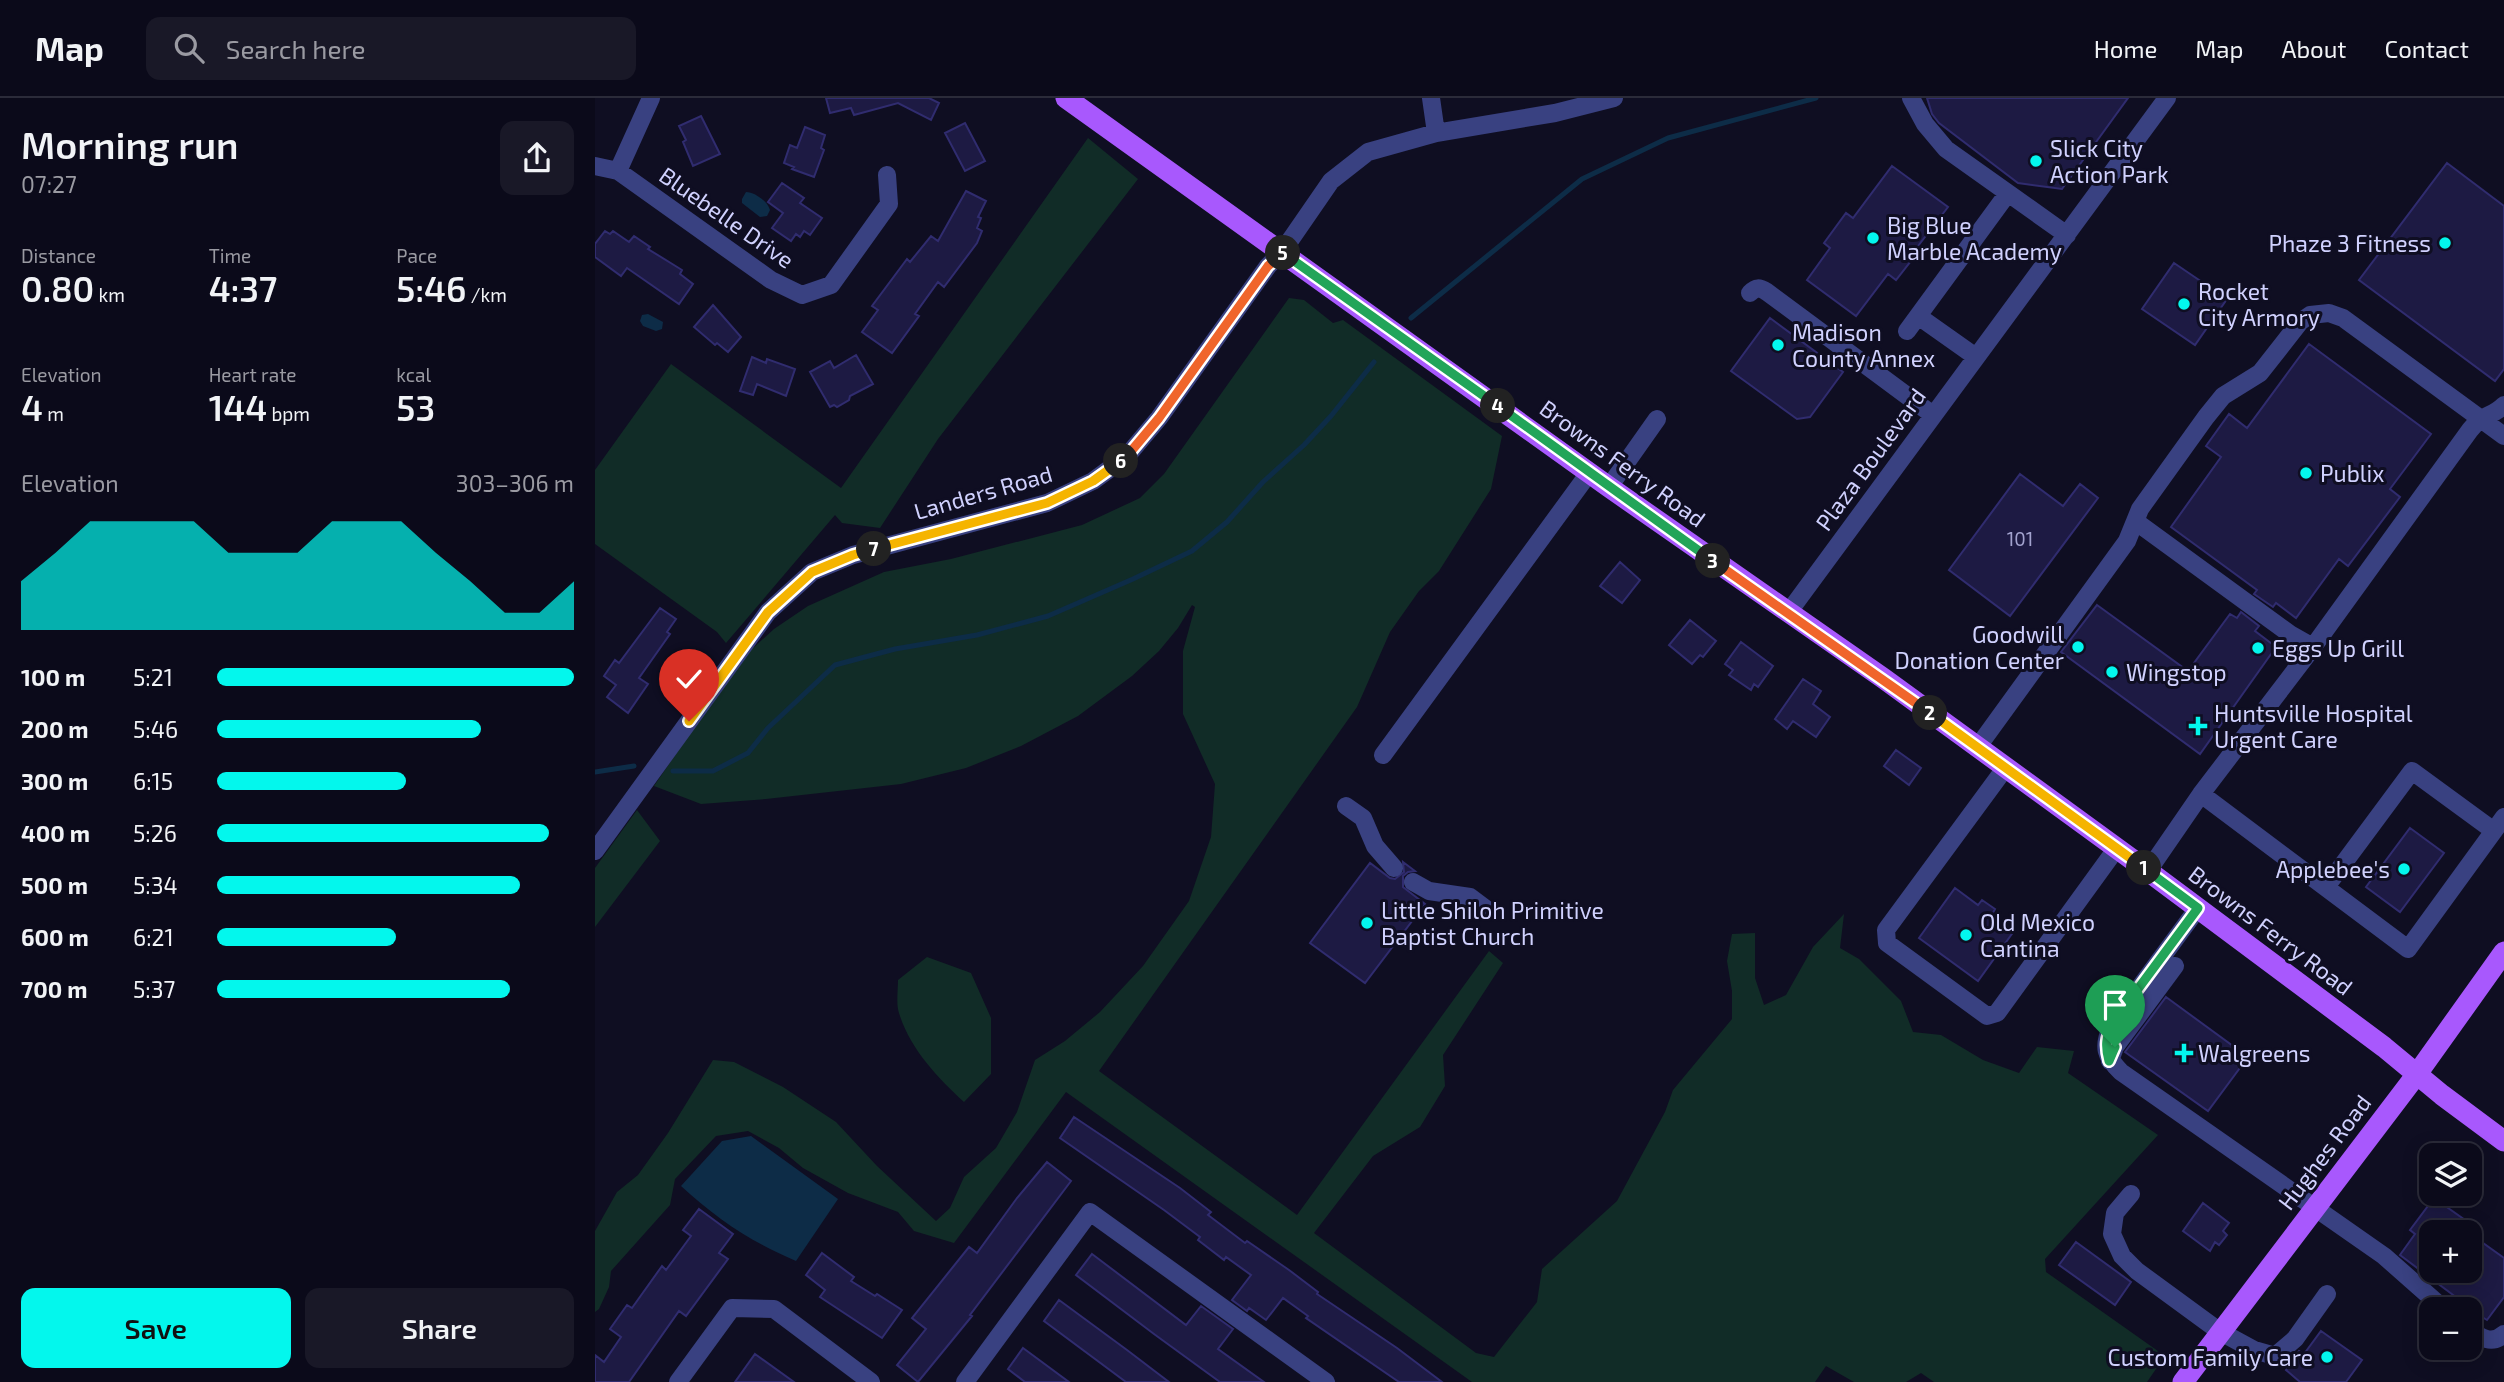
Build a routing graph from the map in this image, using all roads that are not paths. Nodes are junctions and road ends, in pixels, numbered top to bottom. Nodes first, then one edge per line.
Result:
1 (652, 98) edge
2 (1066, 98) edge
3 (1431, 98) edge
4 (1614, 98) edge
5 (1911, 98) edge
6 (2167, 98) edge
7 (1436, 133) junction
8 (595, 166) edge
9 (618, 171) junction
10 (887, 175) dead end
11 (2008, 193) junction
12 (2067, 235) junction
13 (1282, 252) junction
14 (1750, 293) dead end
15 (1918, 316) junction
16 (1907, 331) dead end
17 (1976, 357) junction
18 (2504, 405) edge
19 (1933, 415) junction
20 (2479, 418) junction
21 (1657, 419) dead end
22 (2504, 436) edge
23 (1589, 473) junction
24 (1609, 487) junction
25 (2135, 521) junction
26 (1788, 613) junction
27 (2313, 646) junction
28 (1977, 748) junction
29 (1383, 755) dead end
30 (2005, 767) junction
31 (2201, 794) junction
32 (1346, 806) dead end
33 (2499, 824) edge
34 (2116, 849) junction
35 (595, 851) edge
36 (1394, 868) dead end
37 (2147, 871) junction
38 (1413, 882) dead end
39 (2326, 887) junction
40 (2198, 908) junction
41 (1486, 909) dead end
42 (2504, 952) edge
43 (2417, 1074) junction
44 (2504, 1141) edge
45 (2131, 1194) dead end
46 (2316, 1208) junction
47 (2327, 1294) dead end
48 (2430, 1297) edge
49 (2219, 1331) junction
50 (2504, 1334) edge
51 (2482, 1337) edge
52 (678, 1382) edge
53 (871, 1382) edge
54 (965, 1382) edge
55 (1326, 1382) edge
56 (2183, 1382) edge

1 - 9 street
2 - 13 main road, Browns Ferry Road
3 - 7 street
4 - 7 street, Landers Road
5 - 11 street
6 - 12 street, Plaza Boulevard
7 - 13 street, Landers Road
8 - 9 street, Bluebelle Drive
9 - 10 street, Bluebelle Drive
11 - 12 street
11 - 15 street
12 - 17 street, Plaza Boulevard
13 - 23 main road, Browns Ferry Road
13 - 35 street, Landers Road
14 - 19 street
15 - 16 street
15 - 17 street
17 - 19 street, Plaza Boulevard
18 - 20 street
19 - 26 street, Plaza Boulevard
20 - 22 street
20 - 25 street
20 - 27 street
21 - 24 street
23 - 24 main road, Browns Ferry Road
23 - 29 street
24 - 26 main road, Browns Ferry Road
25 - 27 street
25 - 28 street
26 - 28 main road, Browns Ferry Road
27 - 31 street
28 - 30 main road, Browns Ferry Road
30 - 34 main road, Browns Ferry Road
30 - 34 street
31 - 37 street
31 - 39 street
32 - 36 street
33 - 39 street
33 - 39 street
34 - 37 main road, Browns Ferry Road
37 - 40 main road, Browns Ferry Road
38 - 41 street
40 - 43 main road, Browns Ferry Road
40 - 46 street
42 - 43 main road, Hughes Road
43 - 44 main road, Browns Ferry Road
43 - 46 main road, Hughes Road
45 - 49 street
46 - 48 street
46 - 49 main road, Hughes Road
47 - 49 street
49 - 56 main road, Hughes Road
50 - 51 street
52 - 53 street
54 - 55 street

